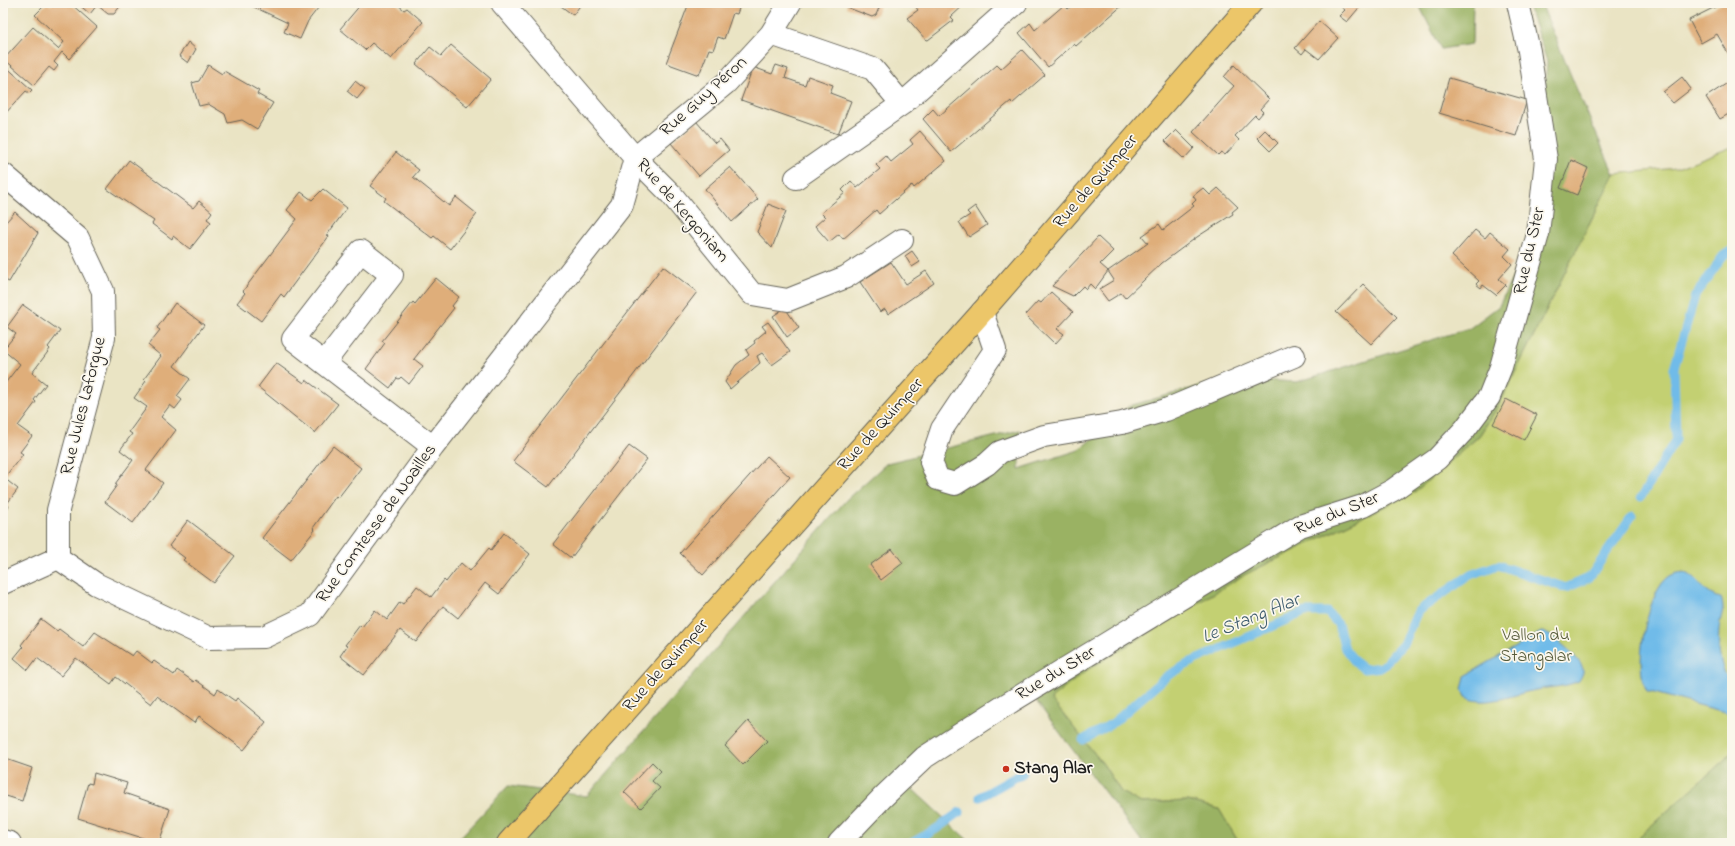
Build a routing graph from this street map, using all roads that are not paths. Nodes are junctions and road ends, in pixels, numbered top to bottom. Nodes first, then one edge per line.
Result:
1 (502, 3) edge
2 (790, 3) edge
3 (1016, 3) edge
4 (1251, 3) edge
5 (1518, 3) edge
6 (771, 34) junction
7 (902, 104) junction
8 (635, 158) junction
9 (3, 174) edge
10 (796, 178) dead end
11 (902, 240) dead end
12 (982, 312) junction
13 (1294, 356) dead end
14 (324, 363) junction
15 (433, 447) junction
16 (58, 558) junction
17 (3, 583) edge
18 (3, 841) edge
19 (10, 843) edge
20 (508, 843) edge
21 (839, 843) edge

1 - 8 street, Rue de Kergoniam
2 - 6 street, Rue Guy Péron
3 - 7 street
4 - 12 main road, Rue de Quimper
5 - 21 street, Rue du Ster
6 - 7 street
6 - 8 street, Rue Guy Péron
7 - 10 street
8 - 11 street, Rue de Kergoniam
8 - 15 street, Rue Comtesse de Noailles
9 - 16 street, Rue Jules Laforgue
12 - 13 street
12 - 20 main road, Rue de Quimper
14 - 14 street
14 - 15 street
15 - 16 street, Rue Comtesse de Noailles
16 - 17 street
18 - 19 street

